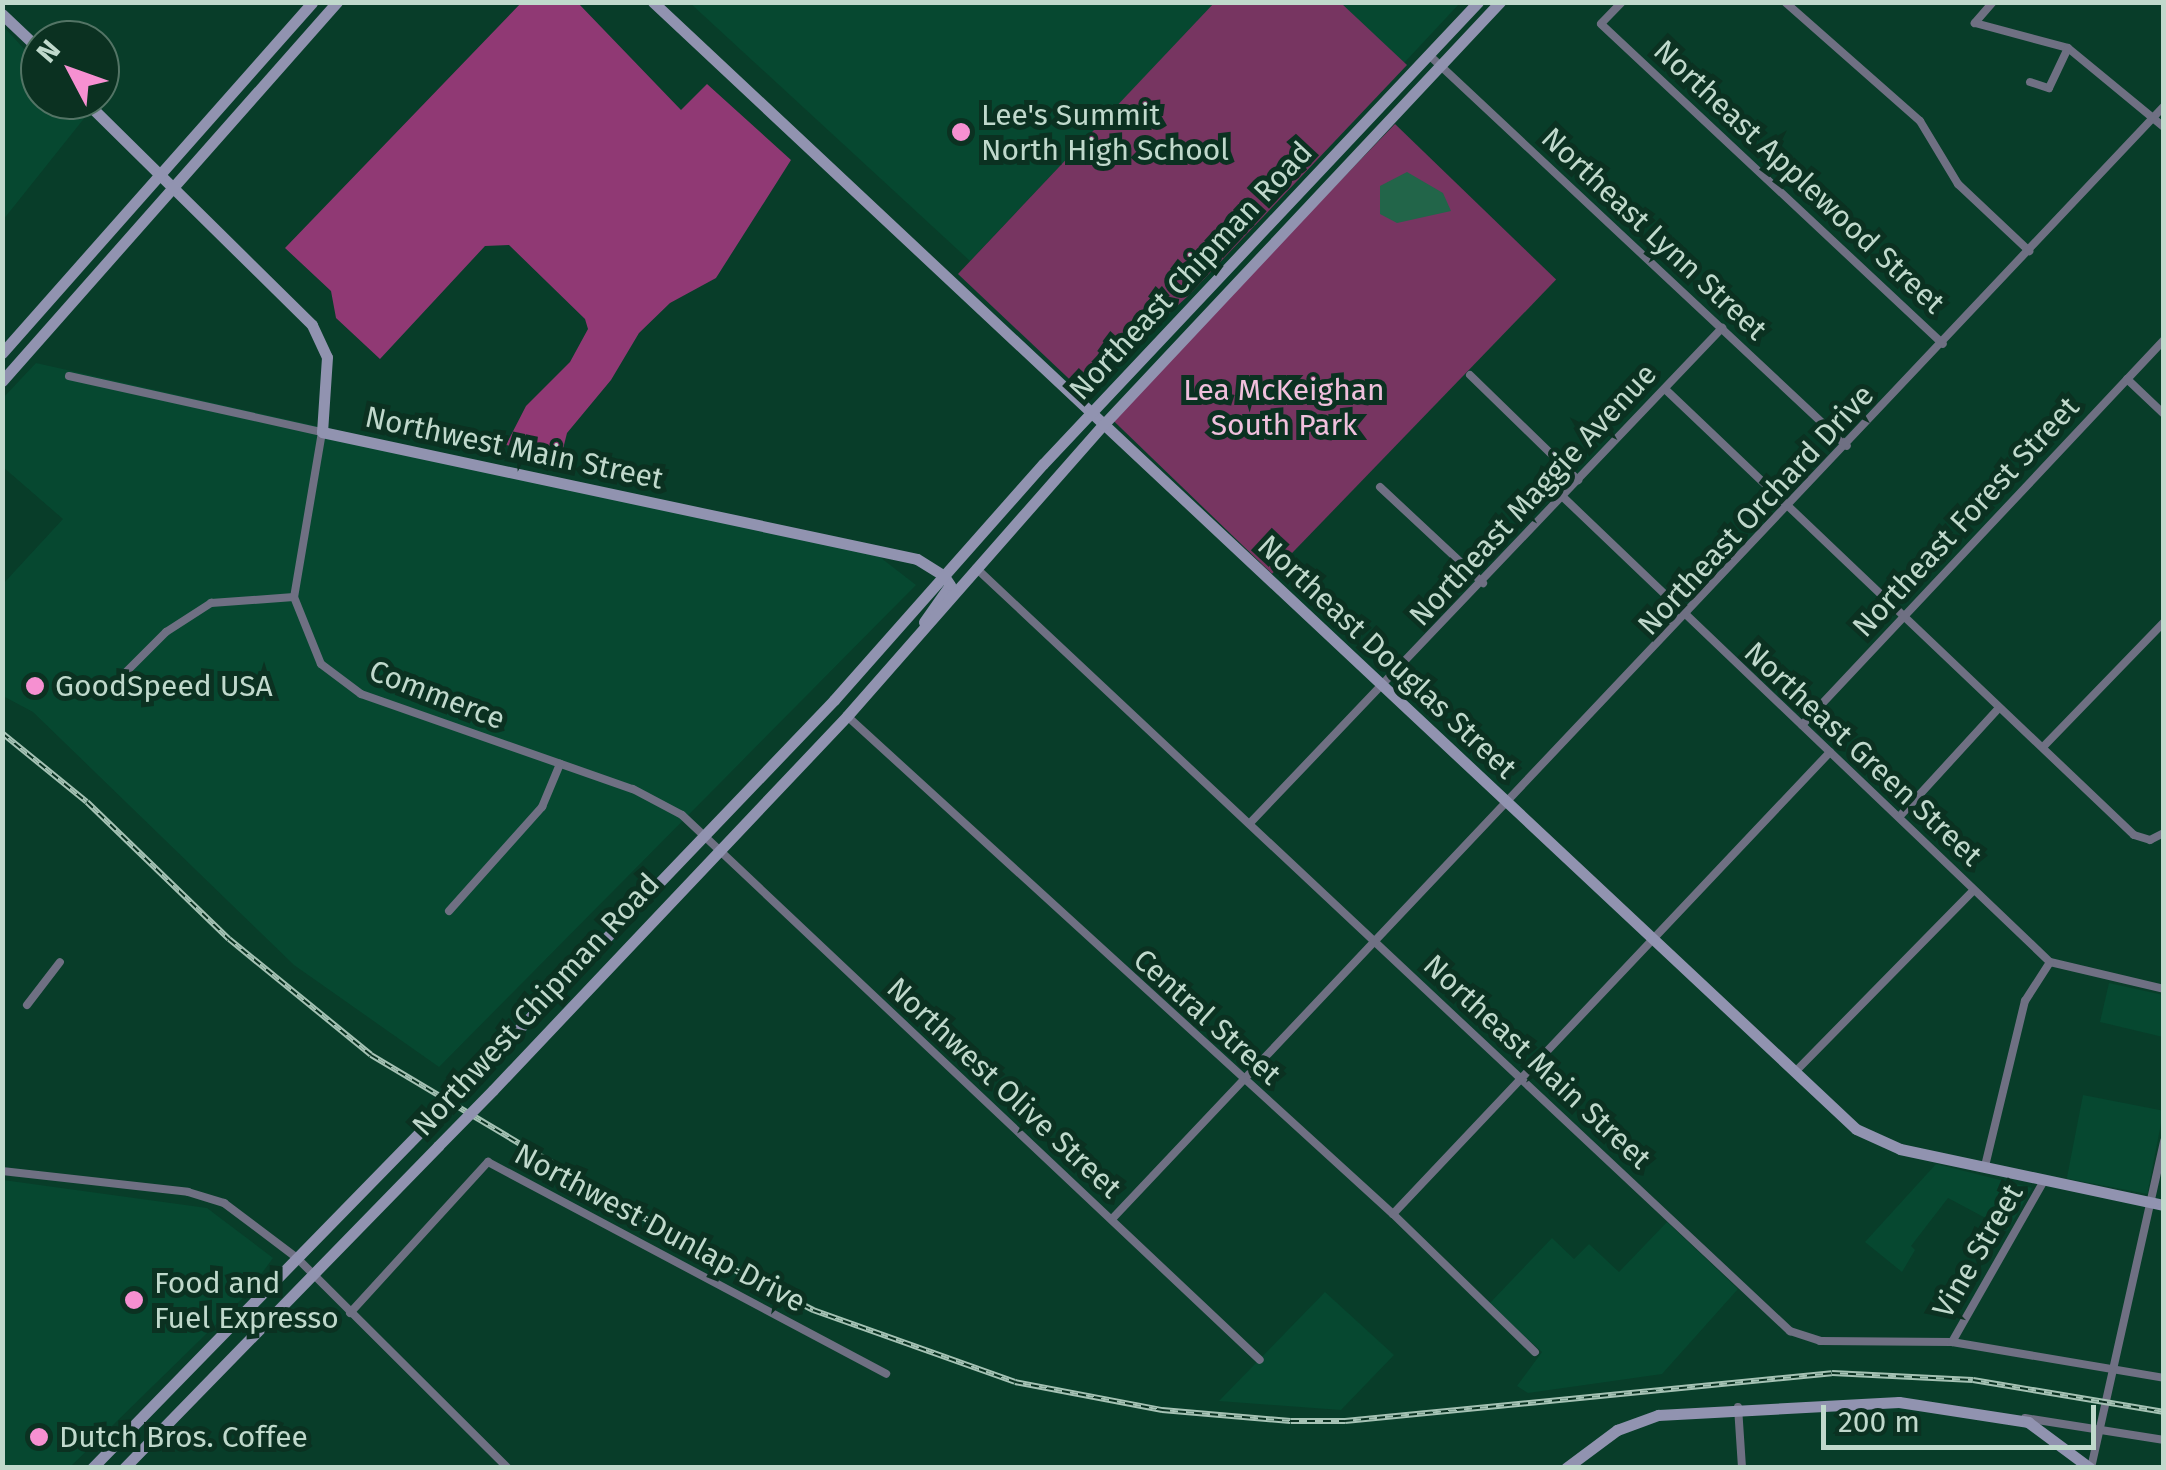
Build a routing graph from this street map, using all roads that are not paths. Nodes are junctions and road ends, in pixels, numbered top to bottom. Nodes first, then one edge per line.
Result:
1 (312, 2) edge
2 (338, 2) edge
3 (653, 2) edge
4 (1478, 2) edge
5 (1500, 2) edge
6 (1622, 2) edge
7 (1786, 2) edge
8 (1993, 2) edge
9 (2068, 48) junction
10 (1429, 54) junction
11 (1441, 65) junction
12 (2030, 82) dead end
13 (2164, 106) edge
14 (2152, 118) junction
15 (104, 120) edge
16 (2164, 127) edge
17 (161, 176) junction
18 (175, 188) junction
19 (2029, 251) junction
20 (1722, 328) junction
21 (2164, 340) edge
22 (1943, 344) junction
23 (4, 352) edge
24 (23, 358) junction
25 (1470, 375) dead end
26 (69, 376) dead end
27 (2127, 379) junction
28 (2, 381) edge
29 (1665, 389) junction
30 (1091, 412) junction
31 (2164, 414) edge
32 (1103, 425) junction
33 (322, 432) junction
34 (1847, 446) junction
35 (1578, 480) junction
36 (1380, 487) dead end
37 (1563, 497) junction
38 (1786, 509) junction
39 (976, 568) junction
40 (944, 576) junction
41 (1483, 582) junction
42 (294, 598) junction
43 (1900, 617) junction
44 (1685, 618) junction
45 (2164, 622) edge
46 (919, 637) junction
47 (125, 673) dead end
48 (1381, 686) junction
49 (1999, 708) junction
50 (847, 716) junction
51 (1802, 725) junction
52 (2044, 746) junction
53 (1830, 752) junction
54 (560, 764) junction
55 (1506, 804) junction
56 (1899, 817) junction
57 (1251, 822) junction
58 (2164, 832) edge
59 (704, 836) junction
60 (718, 848) junction
61 (1974, 890) junction
62 (449, 910) dead end
63 (1653, 938) junction
64 (1377, 942) junction
65 (60, 962) dead end
66 (2050, 962) junction
67 (2164, 990) edge
68 (27, 1005) dead end
69 (1795, 1072) junction
70 (1522, 1078) junction
71 (1245, 1080) junction
72 (2164, 1141) edge
73 (1985, 1166) junction
74 (2, 1171) edge
75 (2044, 1181) junction
76 (2149, 1203) junction
77 (2164, 1205) edge
78 (1393, 1214) junction
79 (1112, 1220) junction
80 (297, 1258) junction
81 (311, 1274) junction
82 (350, 1313) junction
83 (1952, 1342) junction
84 (1535, 1352) dead end
85 (1260, 1360) dead end
86 (2114, 1367) junction
87 (886, 1374) dead end
88 (2164, 1378) edge
89 (1738, 1406) junction
90 (2014, 1418) junction
91 (2100, 1429) junction
92 (2164, 1440) edge
93 (92, 1468) edge
94 (124, 1468) edge
95 (508, 1468) edge
96 (1566, 1468) edge
97 (1742, 1468) edge
98 (2091, 1468) edge

1 - 17 main road
2 - 18 main road
3 - 30 main road, Northeast Douglas Street
4 - 10 main road, Northeast Chipman Road
5 - 11 main road, Northeast Chipman Road
6 - 22 street, Northeast Applewood Street
7 - 19 street
8 - 9 street
9 - 12 street
9 - 14 street
10 - 11 street, Northeast Lynn Street
10 - 30 main road, Northeast Chipman Road
11 - 20 street, Northeast Lynn Street
11 - 32 main road, Northeast Chipman Road
13 - 14 street, Northeast Orchard Drive
14 - 16 street
14 - 19 street, Northeast Orchard Drive
15 - 17 main road
17 - 18 main road
17 - 23 main road
18 - 24 main road
18 - 33 main road
19 - 22 street, Northeast Orchard Drive
20 - 29 street, Northeast Maggie Avenue
20 - 34 street, Northeast Lynn Street
21 - 27 street, Northeast Forest Street
22 - 34 street, Northeast Orchard Drive
23 - 24 main road
24 - 28 main road
25 - 35 street
26 - 33 street, Northwest Main Street
27 - 31 street
27 - 43 street, Northeast Forest Street
29 - 35 street, Northeast Maggie Avenue
29 - 38 street
30 - 32 main road, Northeast Douglas Street
30 - 40 main road, Northeast Chipman Road
32 - 39 main road, Northeast Chipman Road
32 - 48 main road, Northeast Douglas Street
33 - 40 main road, Northwest Main Street
33 - 42 street
34 - 38 street, Northeast Orchard Drive
35 - 37 street, Northeast Maggie Avenue
36 - 41 street
37 - 41 street, Northeast Maggie Avenue
37 - 44 street, Northeast Green Street
38 - 43 street
38 - 44 street, Northeast Orchard Drive
39 - 46 main road, Northwest Chipman Road
39 - 57 street, Northeast Main Street
40 - 46 main road
40 - 59 main road, Northwest Chipman Road
41 - 48 street, Northeast Maggie Avenue
42 - 47 street
42 - 54 street, Commerce
43 - 49 street
43 - 51 street, Northeast Forest Street
44 - 51 street, Northeast Green Street
44 - 55 street, Northeast Orchard Drive
45 - 52 street
46 - 50 main road, Northwest Chipman Road
48 - 55 main road, Northeast Douglas Street
48 - 57 street, Northeast Maggie Avenue
49 - 52 street
49 - 56 street
50 - 60 main road, Northwest Chipman Road
50 - 71 street, Central Street
51 - 53 street, Northeast Green Street
52 - 58 street
53 - 56 street, Northeast Green Street
53 - 63 street
54 - 59 street, Commerce
54 - 62 street
55 - 63 main road, Northeast Douglas Street
55 - 64 street, Northeast Orchard Drive
56 - 61 street, Northeast Green Street
57 - 64 street, Northeast Main Street
59 - 60 street, Northwest Olive Street
59 - 80 main road, Northwest Chipman Road, bridge
60 - 79 street, Northwest Olive Street
60 - 81 main road, Northwest Chipman Road, bridge
61 - 66 street, Northeast Green Street
61 - 69 street
63 - 69 main road, Northeast Douglas Street
63 - 70 street
64 - 70 street, Northeast Main Street
64 - 71 street, Northeast Orchard Drive
65 - 68 street
66 - 67 street, Northeast Green Street
66 - 73 street
69 - 73 main road, Northeast Douglas Street
70 - 78 street
70 - 83 street, Northeast Main Street
71 - 78 street, Central Street
71 - 79 street, Northeast Orchard Drive
72 - 76 street
73 - 75 main road, Northeast Douglas Street
74 - 80 street
75 - 76 main road, Northeast Douglas Street
75 - 83 street, Vine Street
76 - 77 main road, Northeast Douglas Street
76 - 86 street
78 - 84 street, Central Street
79 - 85 street, Northwest Olive Street
80 - 81 street
80 - 93 main road, Northwest Chipman Road
81 - 82 street
81 - 94 main road, Northwest Chipman Road
82 - 87 street, Northwest Dunlap Drive
82 - 95 street
83 - 86 street, Northeast Main Street
86 - 88 street, Northeast Main Street
86 - 91 street
89 - 90 main road
89 - 96 main road
89 - 97 street
90 - 91 street
90 - 98 main road
91 - 92 street
91 - 98 street

